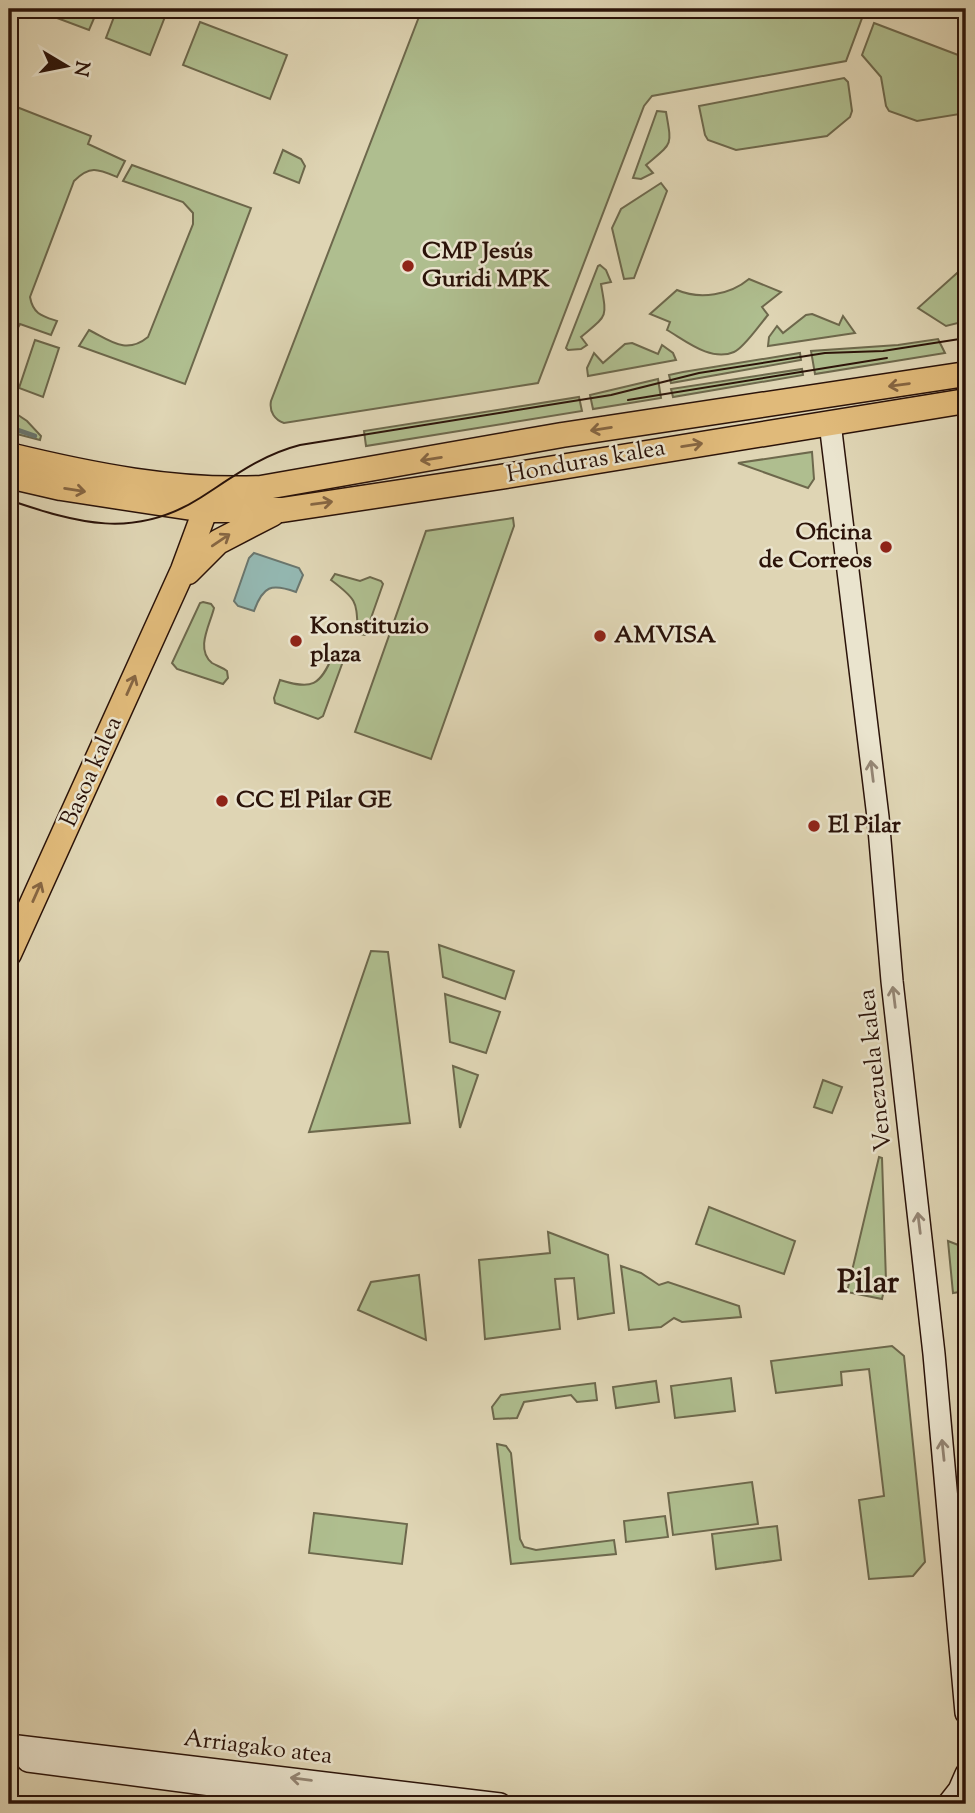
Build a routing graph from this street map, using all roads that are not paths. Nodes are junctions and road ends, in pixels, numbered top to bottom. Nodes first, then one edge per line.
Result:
1 (966, 374) edge
2 (966, 401) edge
3 (830, 423) junction
4 (9, 455) edge
5 (9, 476) edge
6 (167, 494) junction
7 (209, 499) junction
8 (282, 510) junction
9 (186, 563) junction
10 (174, 589) junction
11 (9, 954) edge
12 (966, 1713) edge
13 (9, 1745) edge
14 (9, 1759) edge
15 (966, 1774) edge
16 (966, 1803) edge
17 (355, 1804) edge
18 (500, 1804) edge
19 (948, 1804) edge
20 (954, 1804) edge

1 -> 7 main road, Honduras kalea
2 - 3 main road, Honduras kalea
8 -> 3 main road, Honduras kalea
12 -> 3 street, Venezuela kalea
4 - 6 main road
5 -> 6 main road
6 - 7 main road
6 - 9 main road
7 - 8 main road, Honduras kalea
7 - 9 main road, Basoa kalea
10 -> 8 main road, Basoa kalea
9 - 10 main road, Basoa kalea
11 -> 10 main road, Basoa kalea
18 -> 13 street, Arriagako atea
14 - 17 street, Arriagako atea
15 - 19 street
16 - 20 street

